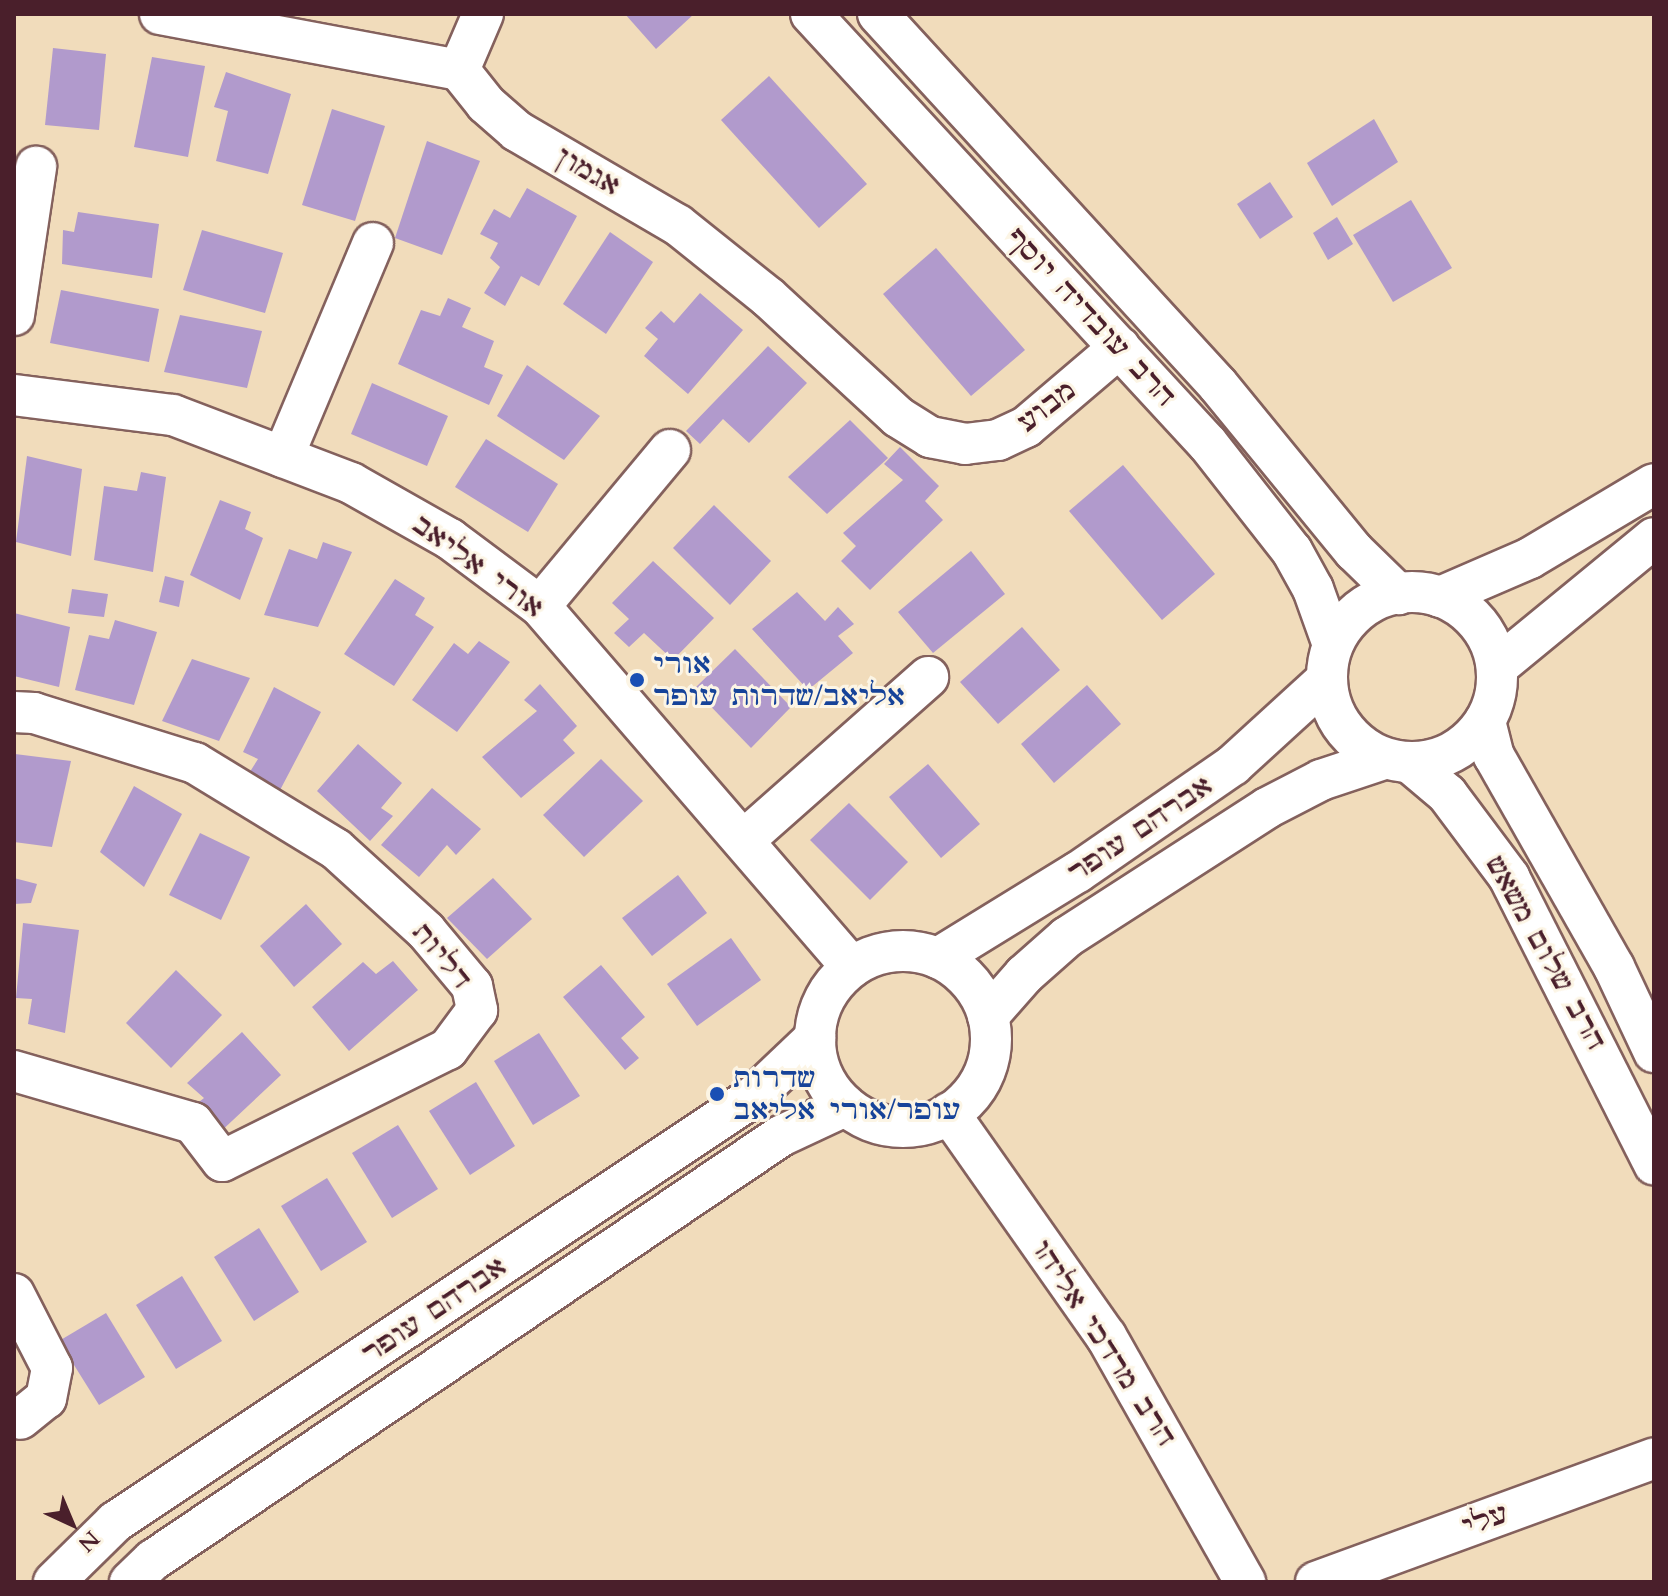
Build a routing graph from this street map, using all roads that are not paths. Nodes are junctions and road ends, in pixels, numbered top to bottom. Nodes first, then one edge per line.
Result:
1 (160, 14) edge
2 (483, 14) edge
3 (811, 14) edge
4 (878, 14) edge
5 (459, 70) junction
6 (36, 167) dead end
7 (373, 243) dead end
8 (14, 315) edge
9 (1120, 347) junction
10 (14, 395) edge
11 (965, 444) joint
12 (670, 450) dead end
13 (283, 457) junction
14 (1654, 484) edge
15 (1654, 538) edge
16 (1398, 594) junction
17 (1440, 597) junction
18 (540, 606) junction
19 (1330, 662) junction
20 (1497, 667) junction
21 (928, 677) dead end
22 (14, 712) edge
23 (1485, 721) junction
24 (1396, 760) junction
25 (744, 840) junction
26 (938, 958) junction
27 (852, 967) junction
28 (988, 1016) junction
29 (815, 1038) junction
30 (1654, 1052) edge
31 (14, 1071) edge
32 (845, 1106) junction
33 (949, 1113) junction
34 (1654, 1164) edge
35 (14, 1294) edge
36 (20, 1419) dead end
37 (1654, 1458) edge
38 (54, 1582) edge
39 (130, 1582) edge
40 (1245, 1582) edge
41 (1316, 1582) edge

1 - 5 street
2 - 5 street
3 - 9 street, הרב עובדיה יוסף
4 - 16 street, הרב עובדיה יוסף
5 - 11 street, אגמון
6 - 8 street
7 - 13 street
9 - 11 street, מבוע
9 - 19 street, הרב עובדיה יוסף
10 - 13 street, אורי אליאב
12 - 18 street
13 - 18 street, אורי אליאב
14 - 17 street
15 - 20 street
16 - 17 street
16 - 19 street
17 - 20 street
18 - 25 street, אורי אליאב
19 - 24 street
19 - 26 street, אברהם עופר
20 - 23 street
21 - 25 street
22 - 31 street, דליות
23 - 24 street
23 - 30 street, הרב שלום משאש
24 - 28 street, אברהם עופר
24 - 34 street, הרב שלום משאש
25 - 27 street, אורי אליאב
26 - 27 street
26 - 28 street
27 - 29 street
28 - 33 street
29 - 32 street
29 - 38 street, אברהם עופר
32 - 33 street
32 - 39 street, אברהם עופר
33 - 40 street, הרב מרדכי אליהו
35 - 36 street
37 - 41 street, עלי

